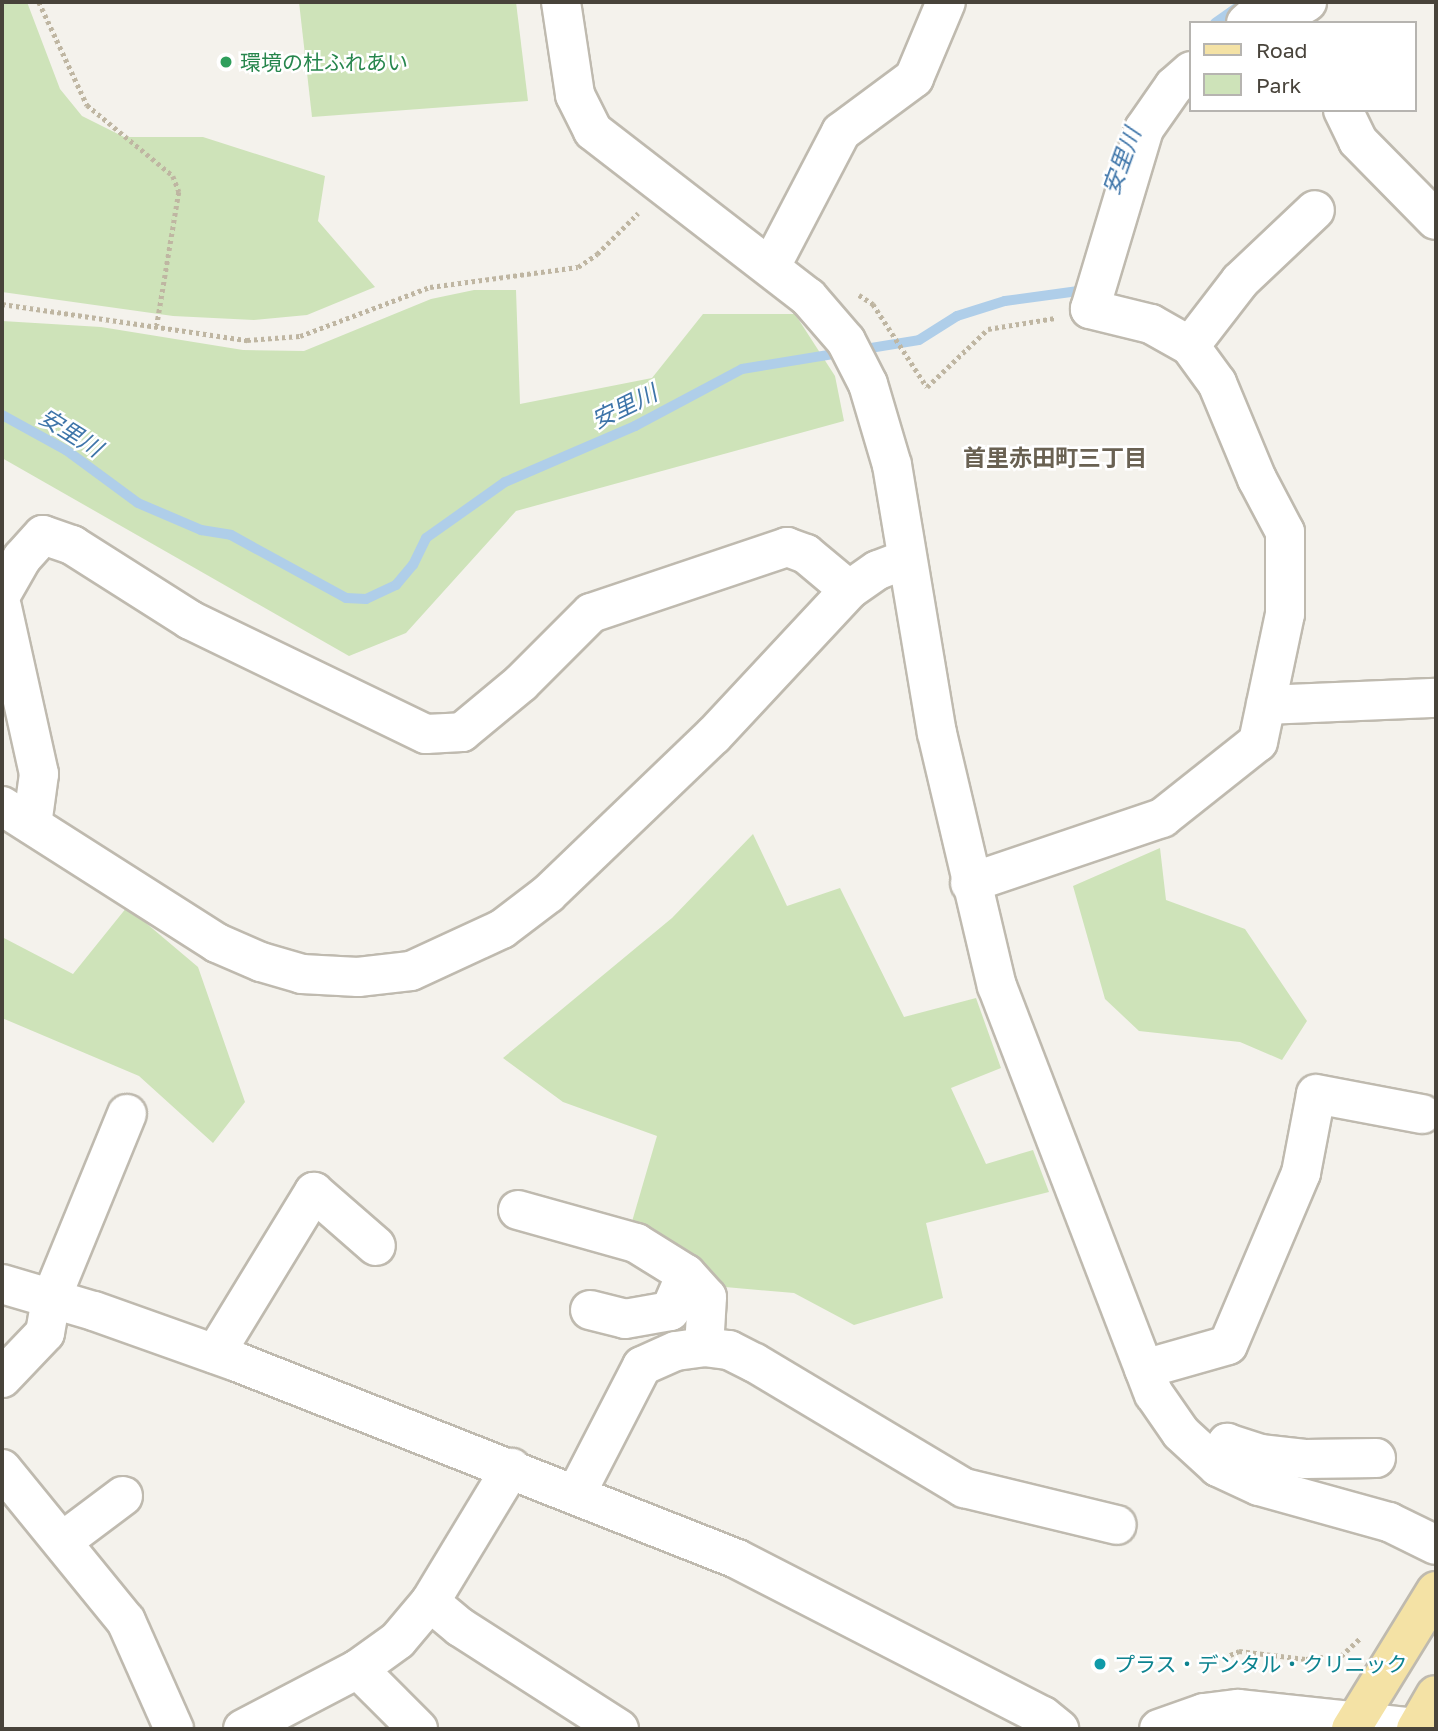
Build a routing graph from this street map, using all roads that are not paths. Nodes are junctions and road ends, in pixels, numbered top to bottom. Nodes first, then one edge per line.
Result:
1 (561, 2) edge
2 (946, 2) edge
3 (1301, 11) edge
4 (1248, 21) edge
5 (1183, 79) edge
6 (1344, 112) edge
7 (1315, 210) dead end
8 (1436, 220) edge
9 (771, 266) junction
10 (1190, 345) junction
11 (907, 559) junction
12 (849, 590) junction
13 (2, 593) edge
14 (2, 607) edge
15 (1436, 698) edge
16 (1266, 705) junction
17 (17, 816) edge
18 (970, 883) junction
19 (127, 1114) dead end
20 (1422, 1114) dead end
21 (518, 1210) dead end
22 (376, 1246) dead end
23 (687, 1274) junction
24 (2, 1284) edge
25 (51, 1299) junction
26 (590, 1310) dead end
27 (704, 1347) junction
28 (215, 1354) junction
29 (1144, 1369) junction
30 (2, 1378) edge
31 (1376, 1458) dead end
32 (1219, 1467) junction
33 (511, 1468) junction
34 (2, 1469) edge
35 (576, 1494) junction
36 (124, 1496) dead end
37 (1117, 1525) dead end
38 (63, 1541) junction
39 (1436, 1545) edge
40 (1436, 1591) edge
41 (430, 1602) junction
42 (358, 1669) junction
43 (1436, 1695) edge
44 (1353, 1726) edge
45 (174, 1729) edge
46 (243, 1729) edge
47 (418, 1729) edge
48 (619, 1729) edge
49 (1059, 1729) edge
50 (1159, 1729) edge
51 (1419, 1729) edge

1 - 9 street
2 - 9 street
3 - 4 street
5 - 10 street
6 - 8 street
7 - 10 street
9 - 11 street
10 - 16 street
11 - 12 street
11 - 18 street
12 - 13 street
12 - 17 street
14 - 17 street
15 - 16 street
16 - 18 street
18 - 29 street
19 - 25 street
20 - 29 street
21 - 23 street
22 - 28 street
23 - 26 street
23 - 27 street
24 - 25 street
25 - 28 street
25 - 30 street
27 - 35 street
27 - 37 street
28 - 33 street
29 - 32 street
31 - 32 street
32 - 39 street
33 - 35 street
33 - 41 street
34 - 38 street
35 - 49 street
36 - 38 street
38 - 45 street
40 - 44 main road
41 - 42 street
41 - 48 street
42 - 46 street
42 - 47 street
43 - 51 main road
44 - 50 street
44 - 51 street

